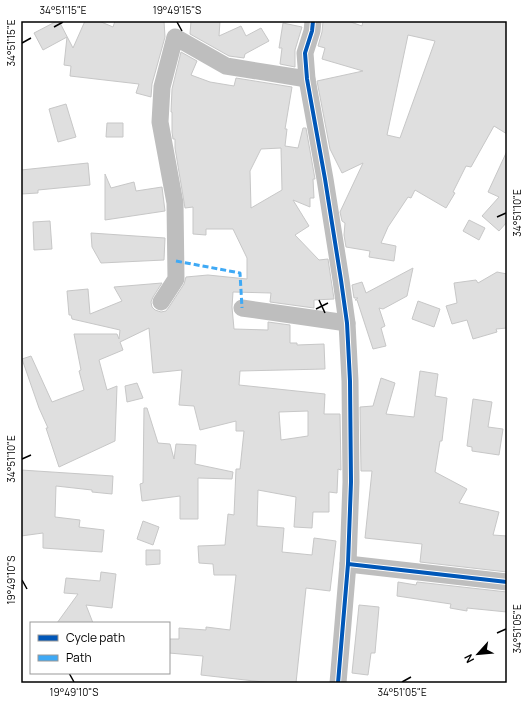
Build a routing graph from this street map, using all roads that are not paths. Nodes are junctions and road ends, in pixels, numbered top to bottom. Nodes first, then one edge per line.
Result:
1 (313, 21) edge
2 (307, 79) junction
3 (161, 302) dead end
4 (242, 308) dead end
5 (346, 323) junction
6 (348, 564) junction
7 (507, 582) edge
8 (338, 683) edge

1 - 2 street
2 - 3 street
2 - 5 street
4 - 5 street
5 - 6 street
6 - 7 street
6 - 8 street

